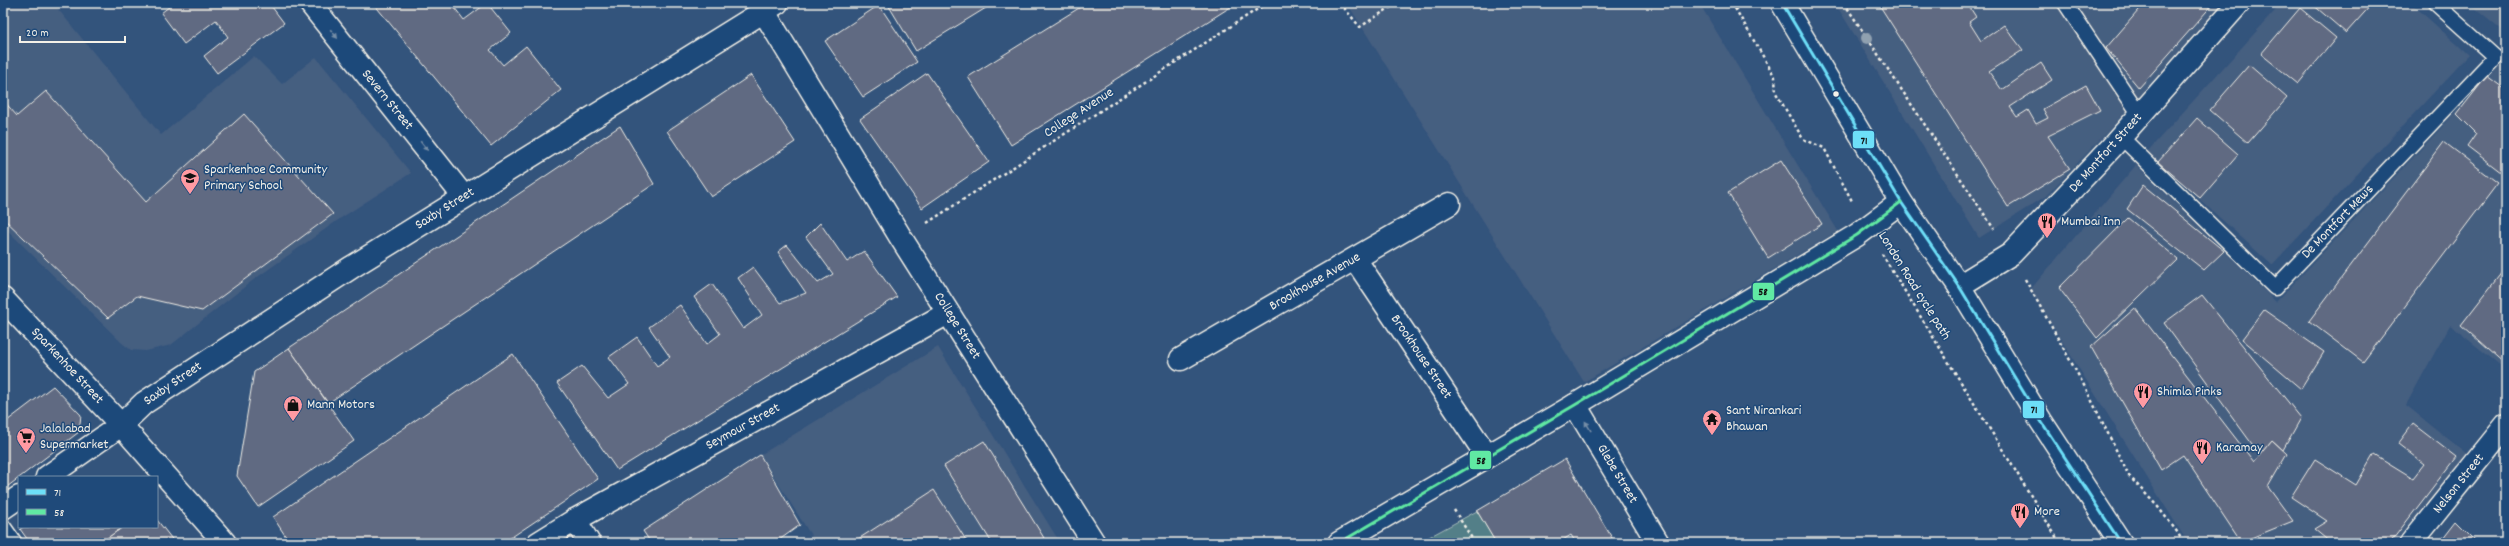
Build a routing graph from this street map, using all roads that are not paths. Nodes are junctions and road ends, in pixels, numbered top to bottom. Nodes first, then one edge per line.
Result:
1 (310, 3) edge
2 (1782, 3) edge
3 (2065, 3) edge
4 (2239, 3) edge
5 (2435, 3) edge
6 (771, 8) edge
7 (2140, 115) junction
8 (2121, 137) junction
9 (464, 197) junction
10 (1901, 202) junction
11 (1449, 204) dead end
12 (1355, 259) junction
13 (1959, 286) junction
14 (3, 299) edge
15 (948, 313) junction
16 (1181, 359) dead end
17 (1575, 405) junction
18 (121, 425) junction
19 (2506, 425) edge
20 (1487, 456) junction
21 (48, 476) edge
22 (18, 498) edge
23 (3, 508) edge
24 (575, 520) junction
25 (3, 526) edge
26 (15, 543) edge
27 (224, 543) edge
28 (538, 543) edge
29 (590, 543) edge
30 (1094, 543) edge
31 (1339, 543) edge
32 (1658, 543) edge
33 (2121, 543) edge
34 (2411, 543) edge

1 -> 9 street, Severn Street
2 - 10 street
3 - 7 lane
4 - 7 street, De Montfort Street
5 - 8 lane, De Montfort Mews
6 - 9 street, Saxby Street
6 - 15 street, College Street
7 - 8 street, De Montfort Street
8 - 13 street, De Montfort Street
9 - 18 street, Saxby Street
10 - 13 street
10 - 17 street
11 - 12 street, Brookhouse Avenue
12 - 16 street, Brookhouse Avenue
12 - 20 street, Brookhouse Street
13 - 33 street
14 - 18 street, Sparkenhoe Street
15 - 24 street, Seymour Street
15 - 30 street, College Street
17 - 20 street
32 -> 17 street, Glebe Street
18 - 21 street, Saxby Street
18 - 27 street, Sparkenhoe Street
19 - 34 street, Nelson Street
20 - 31 street
22 - 23 street
24 - 28 street, Seymour Street
24 - 29 street
25 - 26 lane

